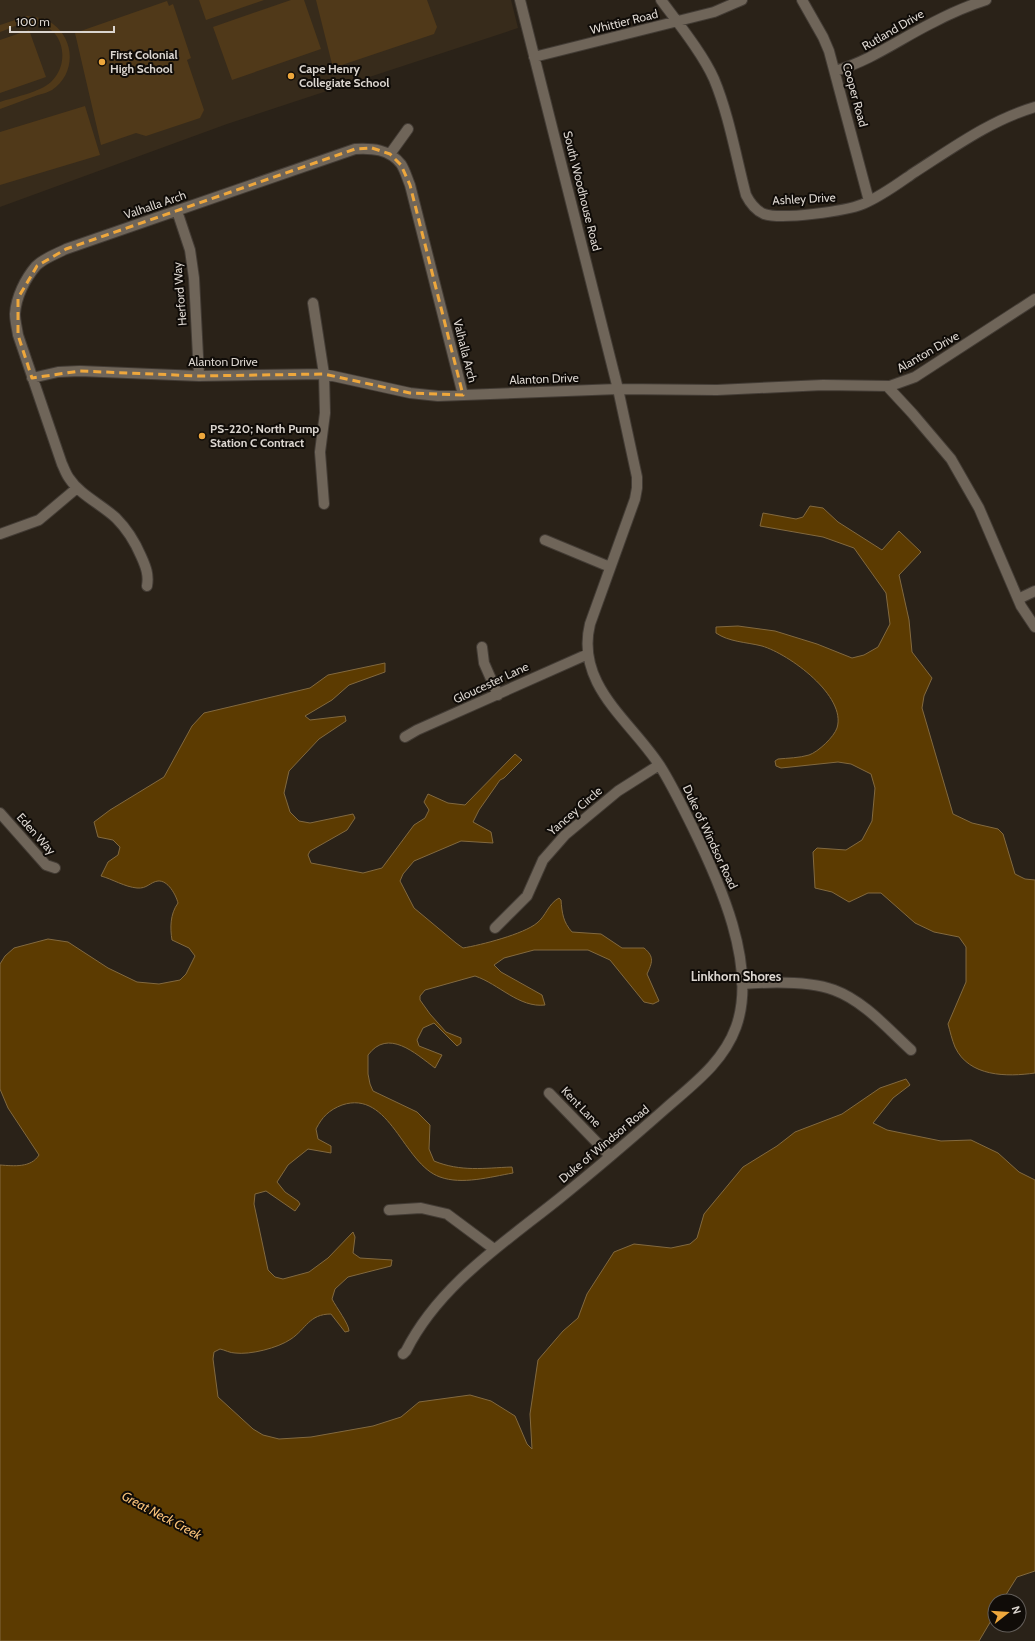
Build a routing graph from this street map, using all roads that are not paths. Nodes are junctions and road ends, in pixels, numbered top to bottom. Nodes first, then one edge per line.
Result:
1 (520, 0) edge
2 (661, 0) edge
3 (742, 0) edge
4 (802, 0) edge
5 (986, 0) edge
6 (677, 22) junction
7 (534, 56) junction
8 (835, 71) junction
9 (1035, 107) edge
10 (408, 129) dead end
11 (390, 154) junction
12 (869, 201) junction
13 (177, 211) junction
14 (1035, 299) edge
15 (313, 303) dead end
16 (324, 374) junction
17 (199, 376) junction
18 (32, 378) junction
19 (887, 386) junction
20 (618, 389) junction
21 (463, 395) junction
22 (77, 488) junction
23 (324, 504) dead end
24 (0, 534) edge
25 (545, 540) dead end
26 (610, 567) junction
27 (147, 586) dead end
28 (1035, 591) edge
29 (1018, 599) junction
30 (1035, 627) edge
31 (482, 647) dead end
32 (588, 654) junction
33 (498, 694) junction
34 (405, 737) dead end
35 (659, 765) junction
36 (0, 813) edge
37 (54, 868) dead end
38 (495, 928) dead end
39 (742, 984) junction
40 (911, 1050) dead end
41 (549, 1093) dead end
42 (610, 1156) junction
43 (389, 1210) dead end
44 (494, 1249) junction
45 (402, 1354) dead end

1 - 7 street, South Woodhouse Road
2 - 6 street, Ashley Drive
3 - 6 street, Whittier Road
4 - 8 street, Cooper Road
5 - 8 street, Rutland Drive
6 - 7 street, Whittier Road
6 - 12 street, Ashley Drive
7 - 20 street, South Woodhouse Road
8 - 12 street, Cooper Road
9 - 12 street, Ashley Drive
10 - 11 street
11 - 13 street, Valhalla Arch
11 - 21 street, Valhalla Arch
13 - 17 street, Herford Way
13 - 18 street, Valhalla Arch
14 - 19 street, Alanton Drive
15 - 16 street
16 - 17 street, Alanton Drive
16 - 21 street, Alanton Drive
16 - 23 street
17 - 18 street, Alanton Drive
18 - 22 street, Valhalla Arch
19 - 20 street, Alanton Drive
19 - 29 street
20 - 21 street, Alanton Drive
20 - 26 street, Duke of Windsor Road
22 - 24 street
22 - 27 street, Valhalla Arch
25 - 26 street
26 - 32 street, Duke of Windsor Road
28 - 29 street
29 - 30 street
31 - 33 street
32 - 33 street, Gloucester Lane
32 - 35 street, Duke of Windsor Road
33 - 34 street, Gloucester Lane
35 - 38 street, Yancey Circle
35 - 39 street, Duke of Windsor Road
36 - 37 street, Eden Way
39 - 40 street
39 - 42 street, Duke of Windsor Road
41 - 42 street, Kent Lane
42 - 44 street, Duke of Windsor Road
43 - 44 street
44 - 45 street, Duke of Windsor Road

